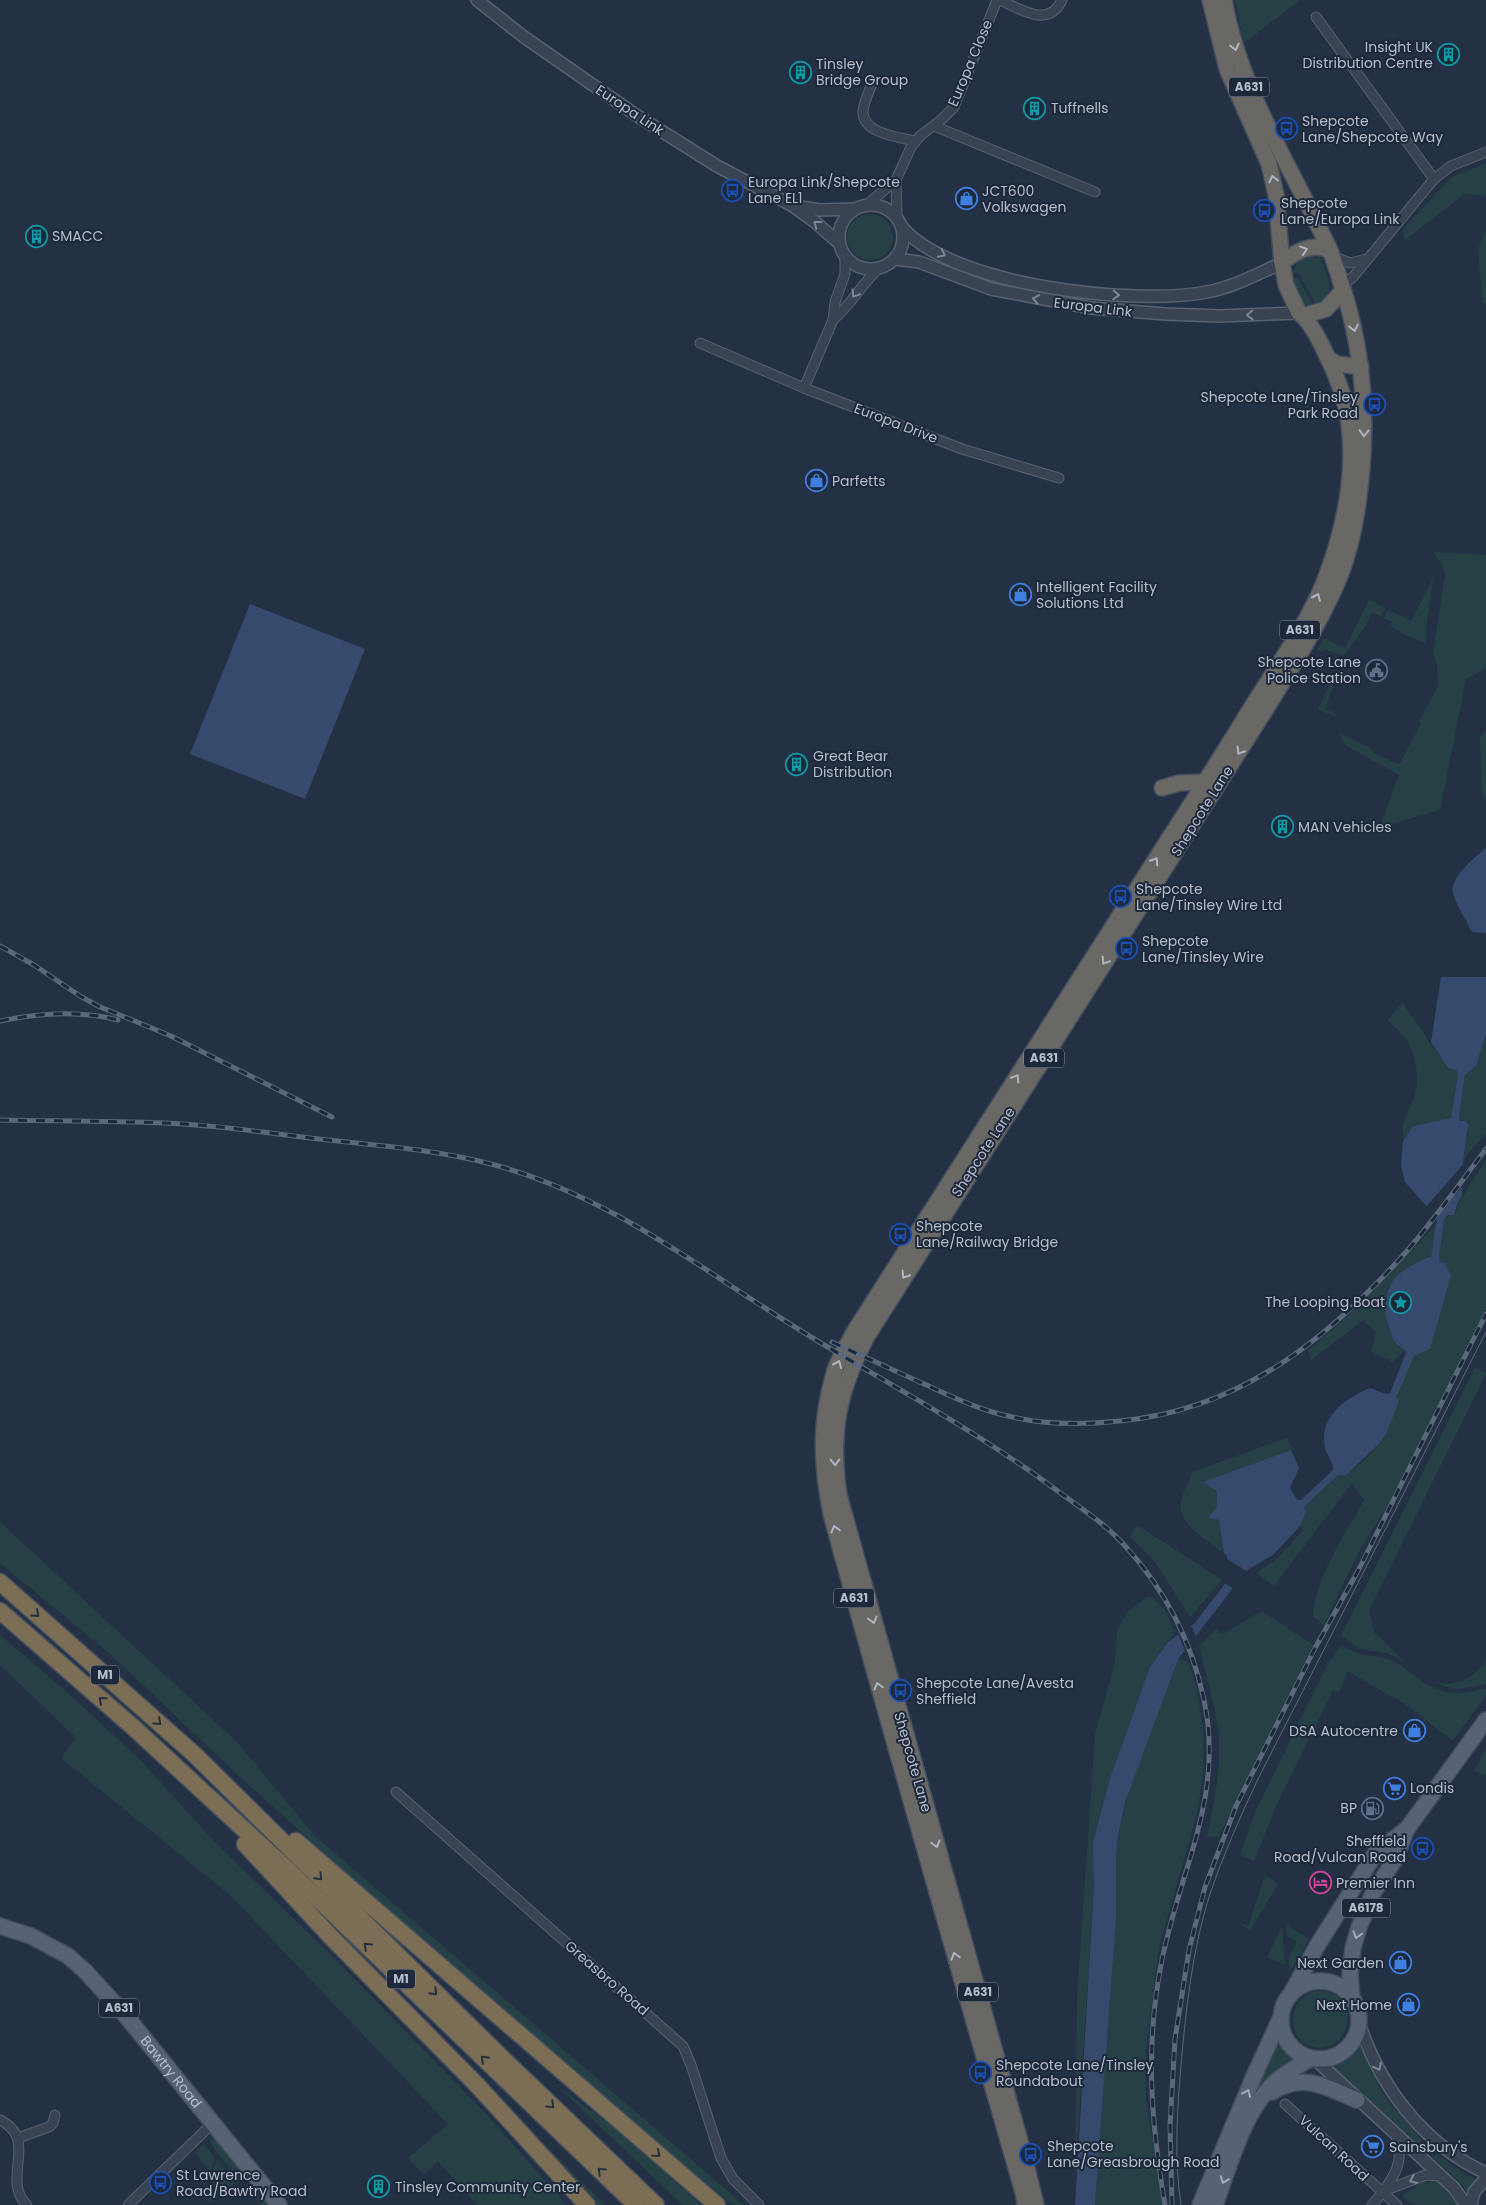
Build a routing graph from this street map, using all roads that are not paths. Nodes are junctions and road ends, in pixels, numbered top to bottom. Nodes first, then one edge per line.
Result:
1 (476, 0) edge
2 (999, 0) edge
3 (1062, 0) edge
4 (1218, 4) edge
5 (1316, 17) dead end
6 (873, 81) dead end
7 (1256, 118) junction
8 (934, 126) junction
9 (915, 141) junction
10 (1486, 152) edge
11 (1434, 179) junction
12 (896, 180) junction
13 (1095, 192) dead end
14 (868, 204) junction
15 (793, 206) junction
16 (854, 209) junction
17 (899, 221) junction
18 (839, 243) junction
19 (1331, 253) junction
20 (845, 256) junction
21 (895, 259) junction
22 (1367, 259) junction
23 (1282, 263) junction
24 (878, 268) junction
25 (1342, 287) junction
26 (1301, 314) junction
27 (833, 320) junction
28 (700, 343) dead end
29 (1328, 358) junction
30 (1361, 367) junction
31 (804, 388) junction
32 (1356, 461) junction
33 (1059, 478) dead end
34 (1205, 782) junction
35 (1162, 788) dead end
36 (1195, 810) junction
37 (0, 1582) edge
38 (0, 1611) edge
39 (1486, 1720) edge
40 (164, 1756) junction
41 (209, 1769) junction
42 (396, 1792) dead end
43 (1407, 1829) junction
44 (0, 1926) edge
45 (1293, 1991) junction
46 (1352, 1997) junction
47 (1280, 2019) junction
48 (1359, 2022) junction
49 (1314, 2059) junction
50 (1262, 2097) junction
51 (1357, 2100) junction
52 (1285, 2104) dead end
53 (54, 2115) dead end
54 (0, 2120) edge
55 (213, 2123) junction
56 (1395, 2134) junction
57 (18, 2138) junction
58 (1228, 2152) junction
59 (1486, 2174) edge
60 (1441, 2176) junction
61 (1486, 2178) edge
62 (1384, 2191) junction
63 (27, 2205) edge
64 (128, 2205) edge
65 (279, 2205) edge
66 (587, 2205) edge
67 (636, 2205) edge
68 (656, 2205) edge
69 (717, 2205) edge
70 (759, 2205) edge
71 (1025, 2205) edge
72 (1036, 2205) edge
73 (1200, 2205) edge
74 (1215, 2205) edge
75 (1372, 2205) edge
76 (1396, 2205) edge
77 (1466, 2205) edge
78 (1471, 2205) edge

1 - 15 street, Europa Link
2 - 3 street
2 - 8 street, Europa Close
4 -> 7 highway, Shepcote Lane / A631
4 - 7 highway, Shepcote Lane / A631
5 - 11 street
6 - 9 street
7 - 19 highway, Shepcote Lane / A631
23 -> 7 highway, Shepcote Lane / A631
8 - 9 street, Europa Close
8 - 13 street
9 - 12 street, Europa Close
10 - 11 street
11 - 22 street
12 - 14 street, Europa Close
12 - 17 street, Europa Close
14 - 16 street
14 - 17 street
15 - 16 street, Europa Link
18 -> 15 street, Europa Link
16 - 18 street
17 - 21 street
17 -> 23 street, Europa Link
18 - 20 street
19 - 22 street
23 -> 19 highway
19 - 25 highway, Shepcote Lane
20 - 24 street
20 - 27 street
21 - 24 street
26 -> 21 street, Europa Link
22 - 25 street
23 - 26 highway, Shepcote Lane
24 -> 27 street
25 - 26 highway
25 -> 30 highway, Shepcote Lane / A631
26 - 29 highway, Shepcote Lane / A631
27 - 31 street
28 - 31 street, Europa Drive
29 - 30 highway
29 - 32 highway, Shepcote Lane / A631
30 -> 32 highway, Shepcote Lane / A631
31 - 33 street, Europa Drive
34 -> 32 highway, Shepcote Lane / A631
32 -> 36 highway, Shepcote Lane / A631
34 - 35 highway
34 - 36 highway, Shepcote Lane / A631
71 -> 36 highway, Shepcote Lane / A631
36 -> 72 highway, Shepcote Lane / A631
37 -> 41 highway, M1
40 -> 38 highway, M1
39 - 43 main road, A6178
40 - 66 highway, M1
67 -> 40 highway, M1
41 -> 68 highway, M1
41 -> 69 highway
42 - 70 street, Greasbro Road
43 - 45 main road, A6178
43 -> 46 main road, A6178
44 - 55 main road, Bawtry Road / A631
45 - 46 main road
45 - 47 main road, A6178
46 - 48 main road, A6178
47 - 49 main road
58 -> 47 main road, A6178
48 - 49 main road, A6178
48 -> 59 street
49 - 50 main road, A6178
49 - 51 street
50 - 51 main road
50 - 58 main road, A6178
51 - 56 street
52 - 62 street, Vulcan Road
53 - 57 street
54 - 57 street
55 - 64 street
55 - 65 main road, Bawtry Road / A631
56 - 60 street
56 - 62 street, Vulcan Road
57 - 63 street
58 - 73 main road, A6178
58 -> 74 main road, A6178
60 -> 62 street, Vulcan Road
60 - 77 street
61 - 78 street
62 - 75 street, Vulcan Road
62 - 76 street, Vulcan Road

